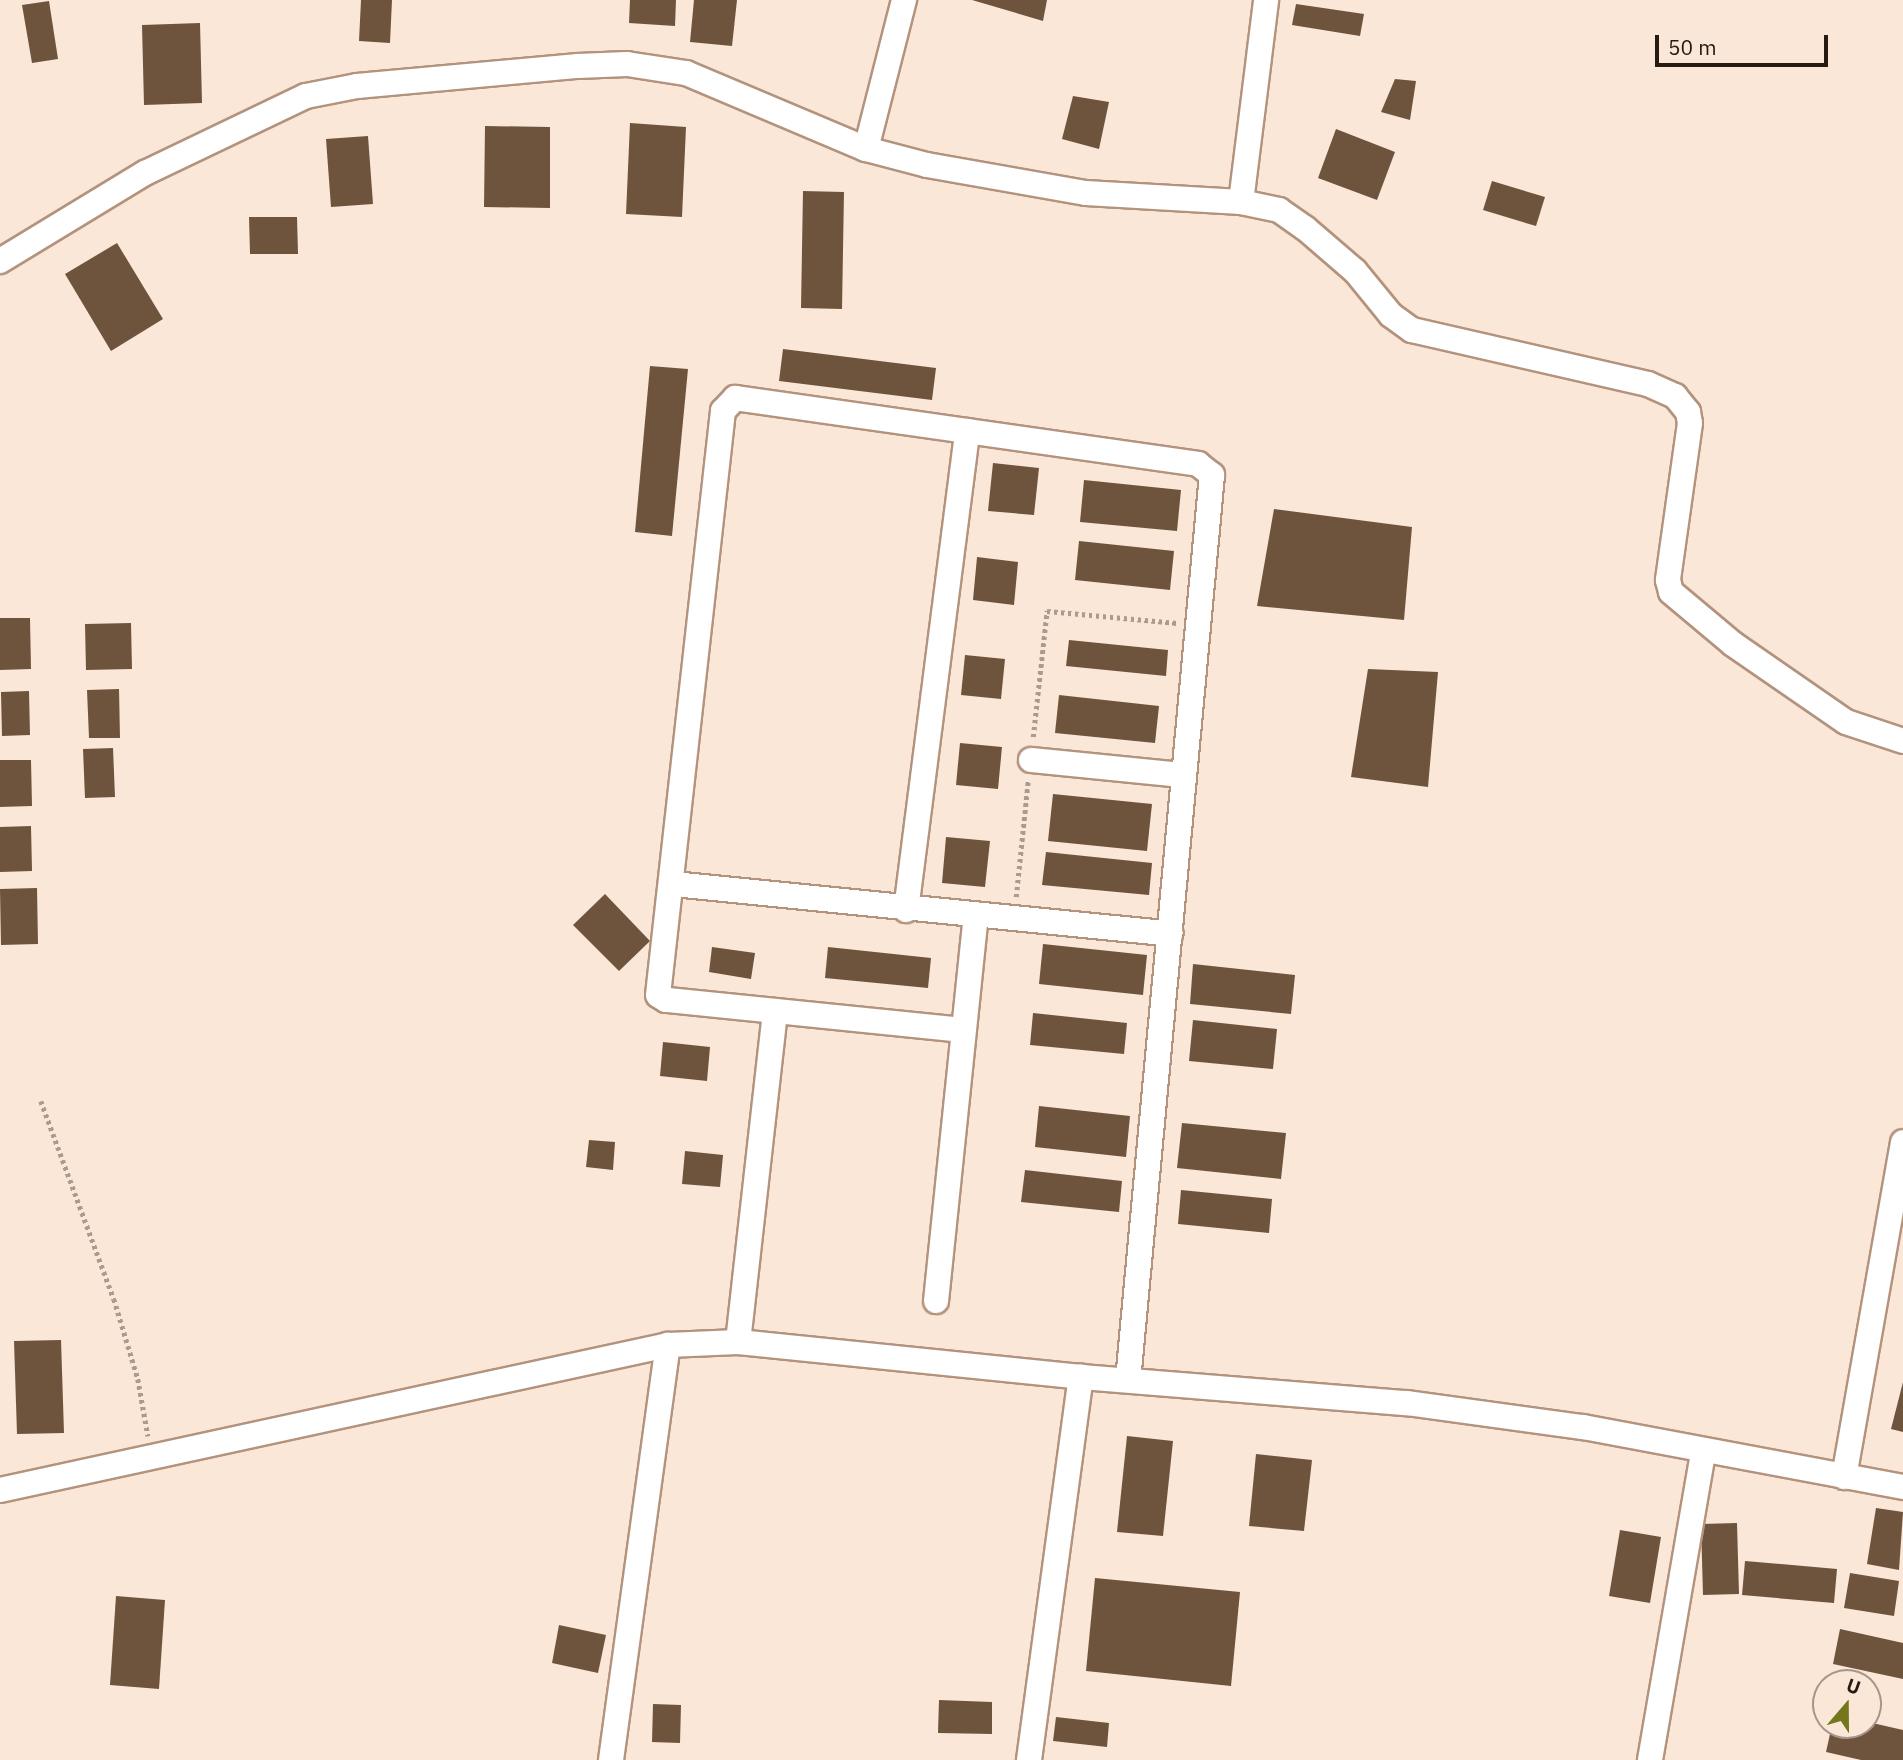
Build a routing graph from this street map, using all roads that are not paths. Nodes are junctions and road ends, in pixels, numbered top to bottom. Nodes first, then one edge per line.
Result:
1 (904, 0) edge
2 (1266, 0) edge
3 (866, 149) junction
4 (1241, 202) junction
5 (0, 261) edge
6 (967, 431) junction
7 (1903, 741) edge
8 (1031, 760) road end
9 (1182, 775) junction
10 (673, 884) junction
11 (906, 910) junction
12 (976, 916) junction
13 (1170, 934) junction
14 (775, 1011) junction
15 (963, 1030) junction
16 (1903, 1142) edge
17 (936, 1301) dead end
18 (738, 1342) junction
19 (668, 1345) junction
20 (1081, 1377) junction
21 (1128, 1380) junction
22 (1703, 1452) junction
23 (1844, 1477) junction
24 (1903, 1487) edge
25 (0, 1490) edge
26 (611, 1760) edge
27 (1029, 1760) edge
28 (1650, 1760) edge

1 - 3 street
2 - 4 street
3 - 4 street
3 - 5 street
4 - 7 street
6 - 9 street
6 - 10 street
6 - 11 street
8 - 9 street
9 - 13 street
10 - 11 street
10 - 14 street
11 - 12 street
12 - 13 street
12 - 15 street
13 - 21 street
14 - 15 street
14 - 18 street
15 - 17 street
16 - 23 street
18 - 19 street
18 - 20 street
19 - 25 street
19 - 26 street
20 - 21 street
20 - 27 street
21 - 22 street
22 - 23 street
22 - 28 street
23 - 24 street

